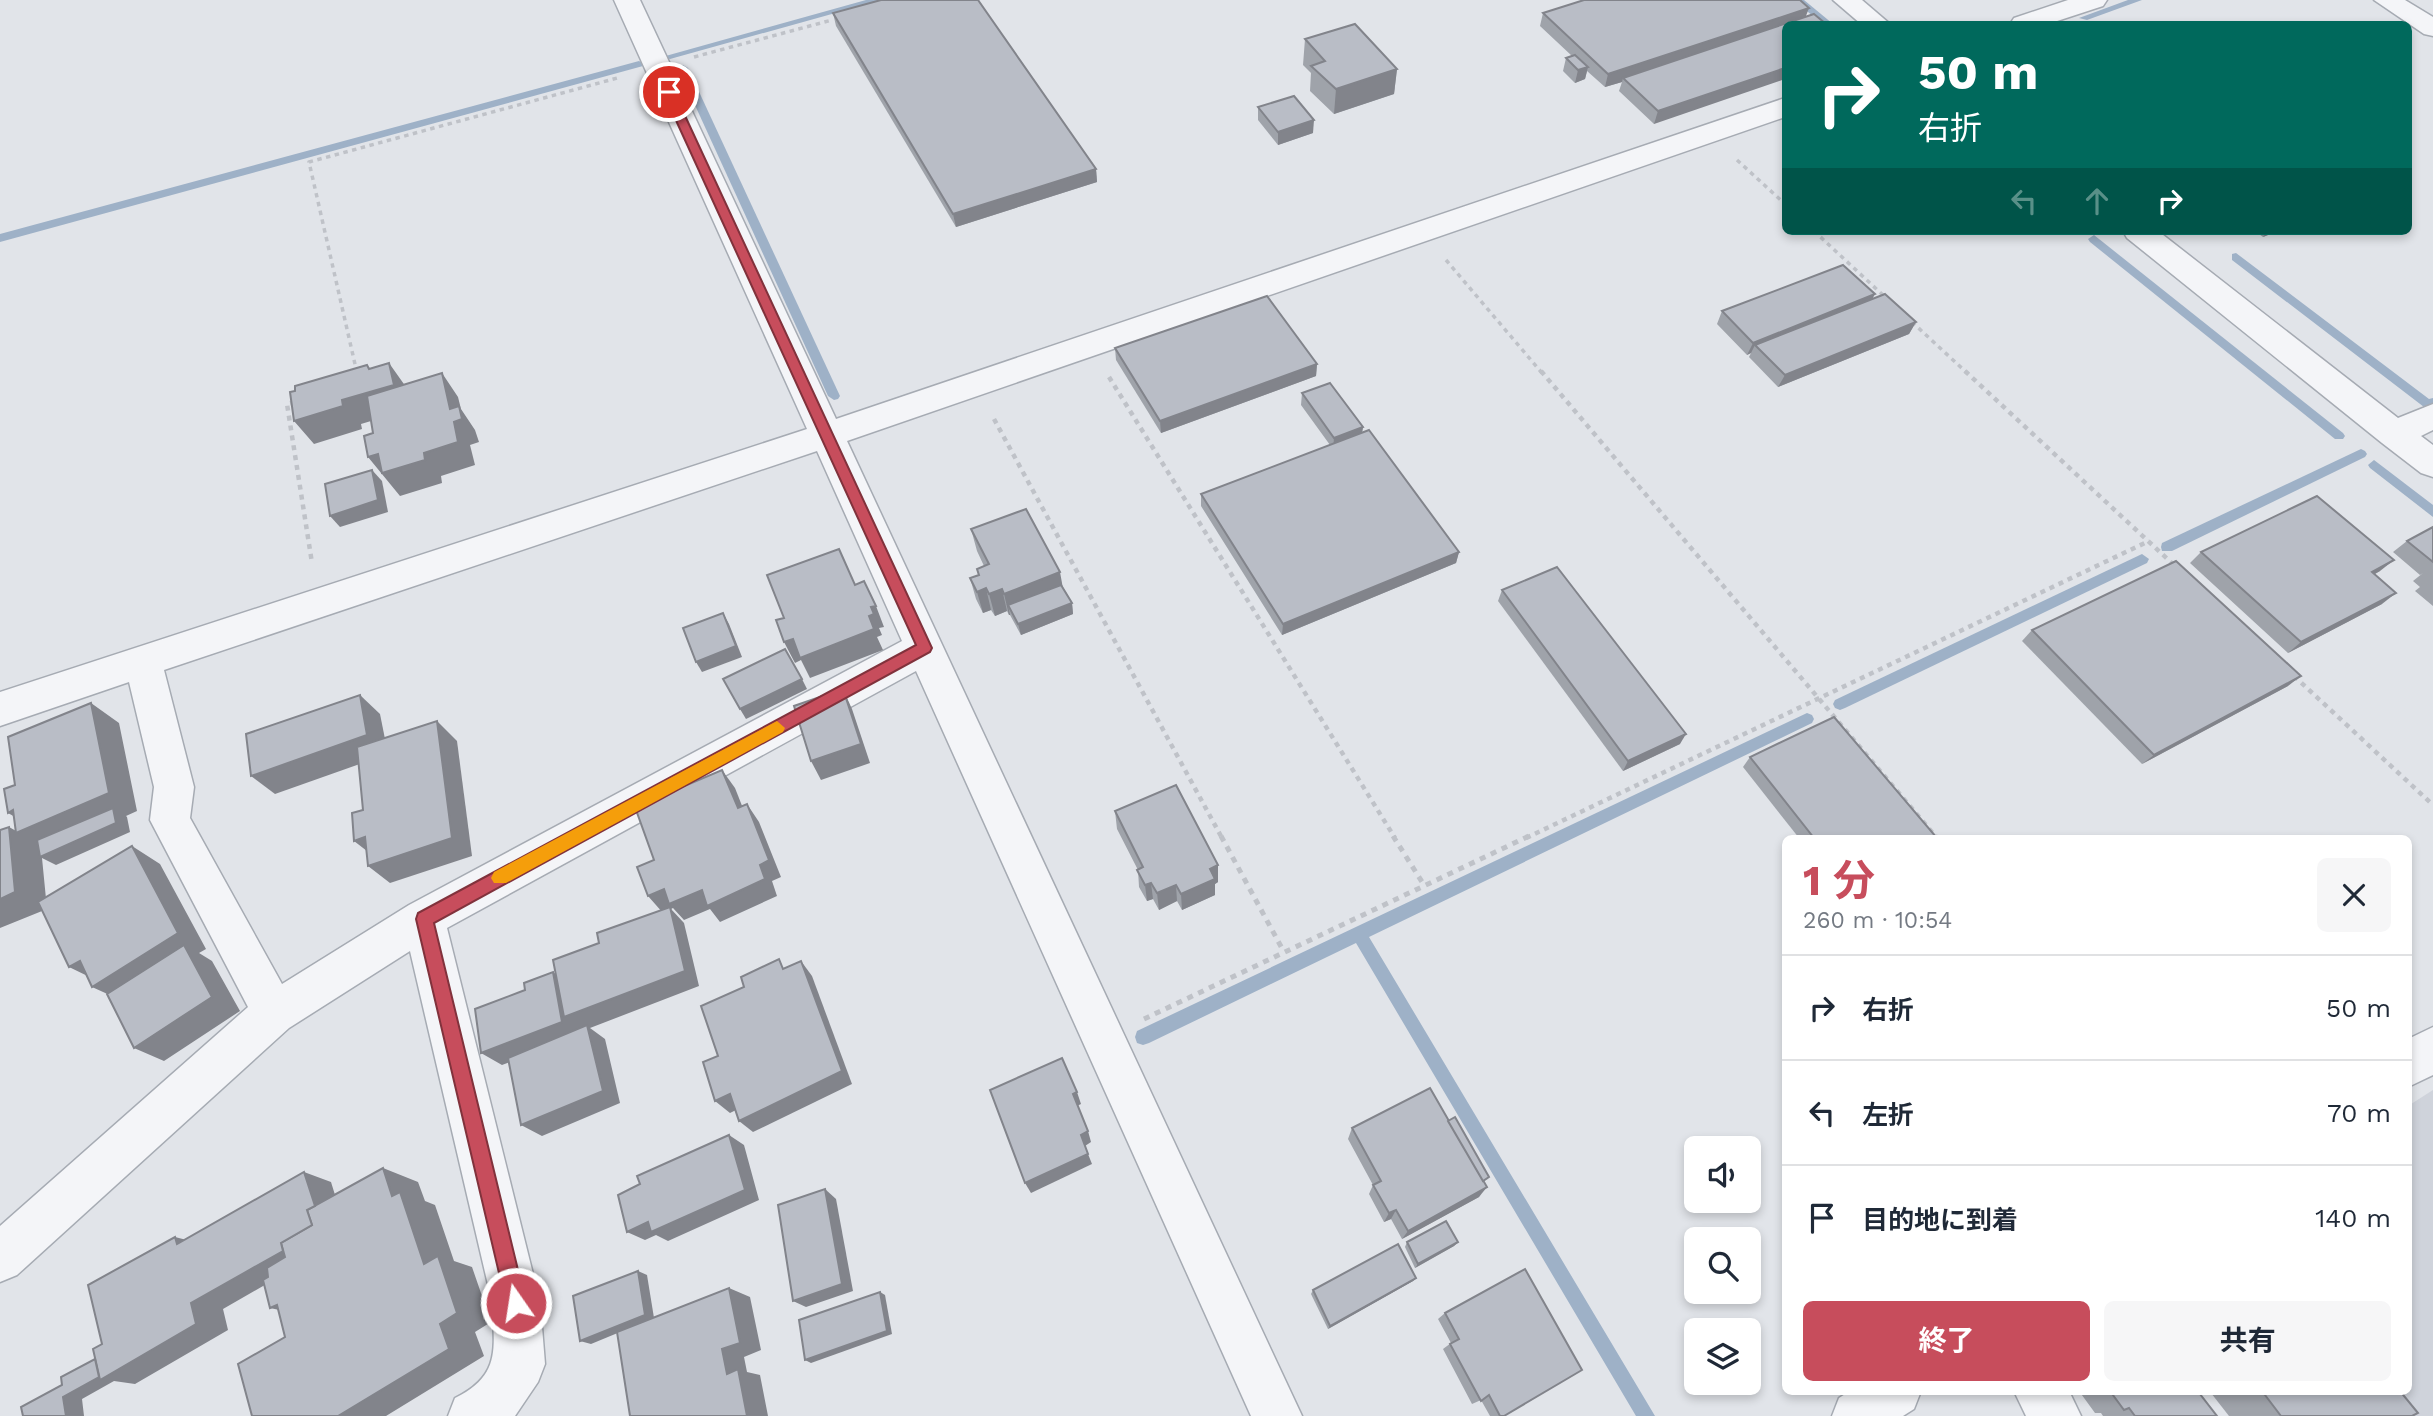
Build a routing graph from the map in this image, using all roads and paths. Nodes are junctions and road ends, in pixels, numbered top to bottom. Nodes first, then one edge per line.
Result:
1 (626, 0) edge
2 (1846, 0) edge
3 (2094, 0) edge
4 (2388, 0) edge
5 (832, 20) edge
6 (1873, 21) edge
7 (2032, 21) edge
8 (2433, 28) edge
9 (657, 67) junction
10 (1782, 108) edge
11 (1708, 133) junction
12 (1782, 202) edge
13 (1421, 231) junction
14 (1818, 235) edge
15 (2143, 235) edge
16 (1895, 306) edge
17 (1905, 316) edge
18 (1089, 345) junction
19 (359, 382) edge
20 (975, 384) junction
21 (299, 401) edge
22 (2433, 416) edge
23 (2394, 434) junction
24 (827, 435) junction
25 (2433, 464) edge
26 (2149, 541) junction
27 (2179, 570) edge
28 (318, 602) junction
29 (925, 648) junction
30 (143, 660) junction
31 (2291, 673) edge
32 (1818, 698) junction
33 (0, 709) edge
34 (2433, 805) edge
35 (1934, 835) edge
36 (1424, 885) junction
37 (424, 919) junction
38 (1284, 952) junction
39 (274, 1013) junction
40 (1104, 1038) junction
41 (2433, 1049) edge
42 (2412, 1062) edge
43 (0, 1258) edge
44 (1890, 1395) edge
45 (2042, 1395) edge
46 (473, 1416) edge
47 (1277, 1416) edge
48 (1857, 1416) edge
49 (2056, 1416) edge

1 - 9 street
2 - 6 street
3 - 7 street
4 - 8 street
5 - 9 path
9 - 19 path
9 - 24 street
10 - 11 street
11 - 12 path
11 - 13 street
13 - 18 street
13 - 32 path
14 - 16 path
15 - 23 street
17 - 26 path
18 - 20 street
18 - 36 path
20 - 24 street
20 - 38 path
21 - 28 path
22 - 23 street
23 - 25 street
24 - 28 street
24 - 29 street
26 - 27 path
26 - 32 path
28 - 30 street
29 - 37 street
29 - 40 street
30 - 33 street
30 - 39 street
31 - 34 path
32 - 35 path
32 - 36 path
36 - 38 path
37 - 39 street
37 - 46 street
38 - 40 path
39 - 43 street
40 - 47 street
41 - 42 street
44 - 48 street
45 - 49 street

